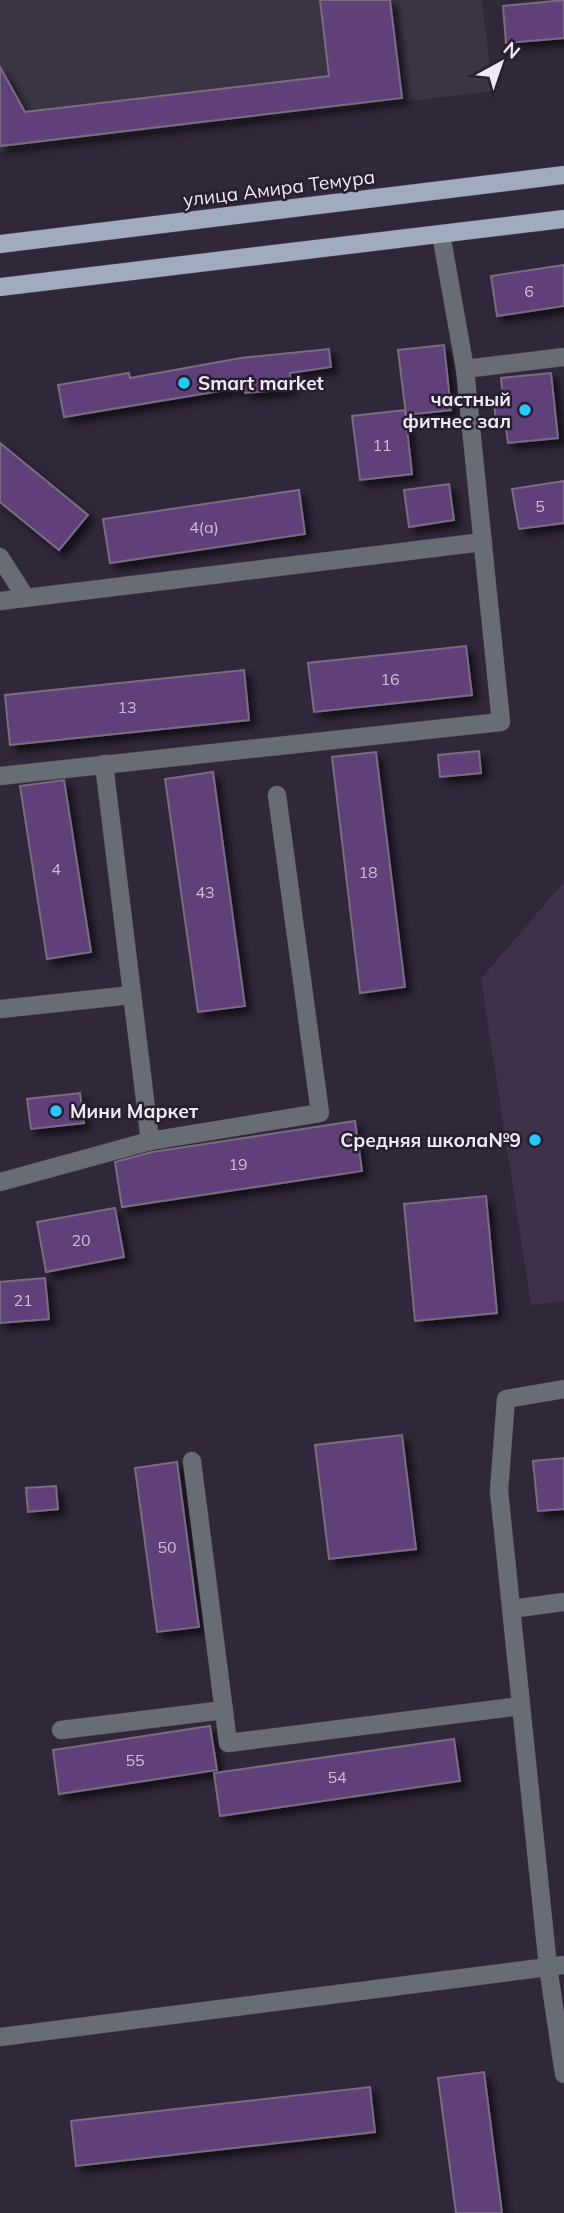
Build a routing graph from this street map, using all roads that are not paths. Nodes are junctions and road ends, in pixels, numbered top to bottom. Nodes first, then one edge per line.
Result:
1 (564, 175) edge
2 (564, 219) edge
3 (441, 234) junction
4 (0, 244) edge
5 (0, 287) edge
6 (564, 357) edge
7 (465, 369) junction
8 (482, 542) junction
9 (0, 557) edge
10 (26, 598) junction
11 (0, 601) edge
12 (104, 764) junction
13 (0, 776) edge
14 (277, 794) dead end
15 (132, 995) junction
16 (0, 1009) edge
17 (150, 1141) junction
18 (0, 1182) edge
19 (564, 1389) edge
20 (192, 1461) dead end
21 (564, 1602) edge
22 (511, 1609) junction
23 (521, 1706) junction
24 (224, 1710) junction
25 (61, 1730) dead end
26 (556, 1966) edge
27 (0, 2037) edge
28 (564, 2074) edge

1 - 4 main road, улица Амира Темура
2 - 3 main road
3 - 5 main road
3 - 7 street
6 - 7 street
7 - 8 street
8 - 10 street
8 - 12 street
9 - 10 street
10 - 11 street
12 - 13 street
12 - 15 street
14 - 17 street
15 - 16 street
15 - 17 street
17 - 18 street
19 - 22 street
20 - 24 street
21 - 22 street
22 - 23 street
23 - 24 street
23 - 26 street
24 - 25 street
26 - 27 street
26 - 28 street

